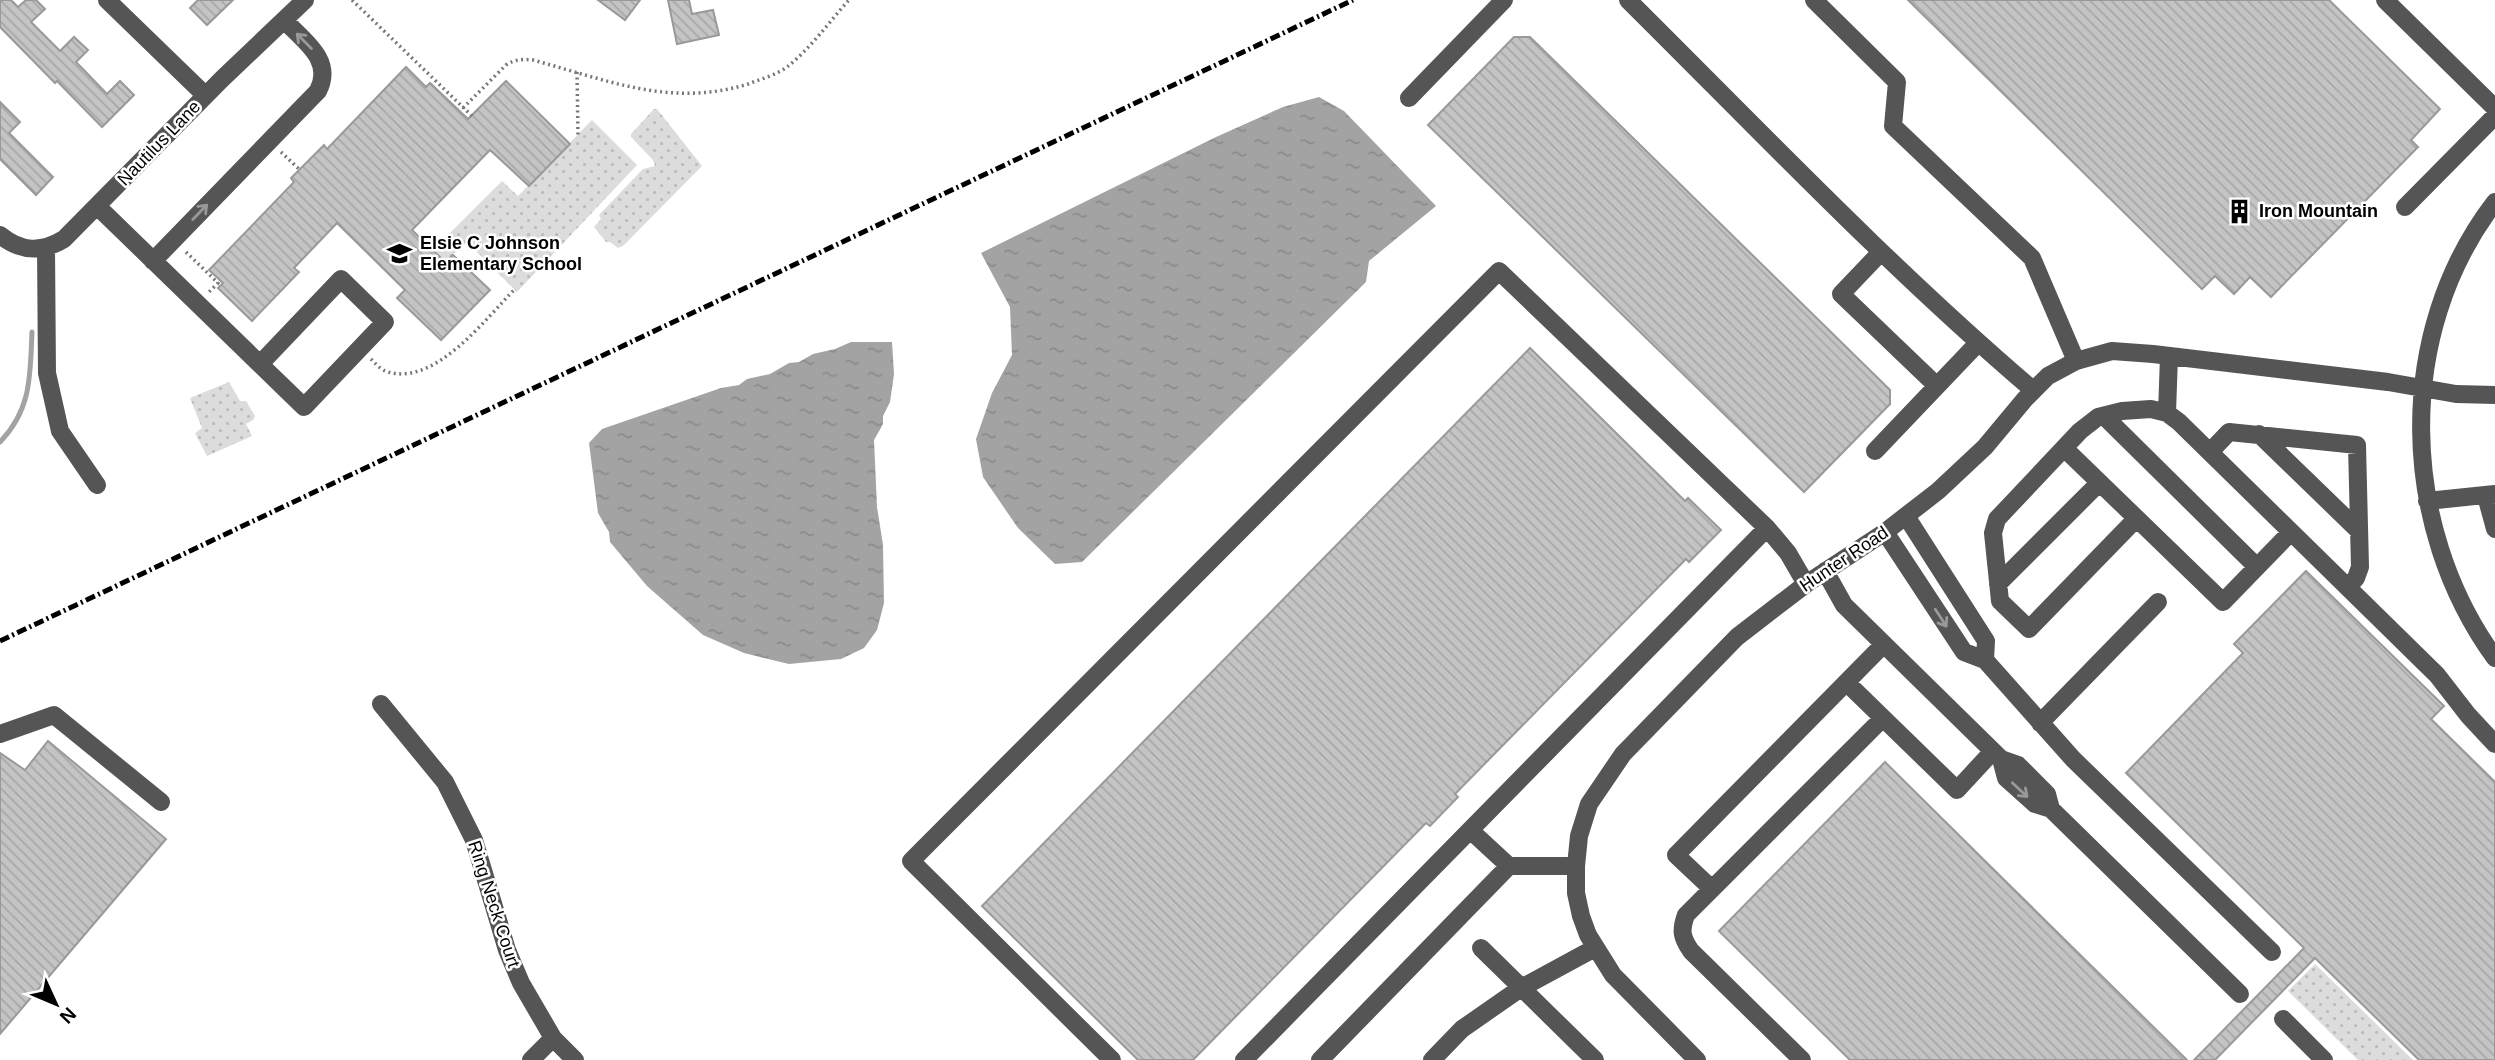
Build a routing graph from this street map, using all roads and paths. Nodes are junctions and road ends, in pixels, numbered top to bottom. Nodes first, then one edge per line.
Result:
1 (107, 0) edge
2 (305, 0) edge
3 (352, 0) edge
4 (849, 0) edge
5 (1504, 0) edge
6 (1628, 0) edge
7 (1814, 0) edge
8 (2385, 0) edge
9 (284, 20) junction
10 (577, 72) junction
11 (205, 95) junction
12 (1409, 98) dead end
13 (463, 108) junction
14 (2495, 108) edge
15 (472, 116) dead end
16 (2495, 116) edge
17 (578, 136) dead end
18 (279, 150) dead end
19 (300, 170) dead end
20 (2495, 202) edge
21 (97, 206) junction
22 (2405, 207) dead end
23 (0, 235) edge
24 (46, 248) junction
25 (183, 249) dead end
26 (1881, 252) junction
27 (153, 261) junction
28 (514, 289) dead end
29 (197, 304) junction
30 (1978, 343) junction
31 (360, 349) junction
32 (2169, 356) junction
33 (2076, 361) junction
34 (260, 364) junction
35 (1937, 386) junction
36 (2424, 388) junction
37 (2033, 390) junction
38 (2495, 395) edge
39 (2167, 413) junction
40 (2104, 416) junction
41 (2259, 434) junction
42 (2064, 448) junction
43 (1875, 451) dead end
44 (2210, 452) junction
45 (2099, 483) junction
46 (97, 485) dead end
47 (2490, 495) edge
48 (2427, 501) junction
49 (1906, 516) junction
50 (2136, 519) junction
51 (1767, 528) junction
52 (2495, 529) edge
53 (2358, 531) junction
54 (1885, 532) junction
55 (2291, 532) junction
56 (2257, 567) junction
57 (1825, 571) junction
58 (1806, 583) junction
59 (1998, 584) junction
60 (2348, 587) junction
61 (2158, 602) dead end
62 (1884, 644) junction
63 (2495, 658) edge
64 (1985, 660) junction
65 (1847, 683) junction
66 (382, 704) dead end
67 (1883, 718) junction
68 (2040, 723) junction
69 (0, 734) edge
70 (2495, 744) edge
71 (1997, 755) junction
72 (161, 802) dead end
73 (1470, 830) junction
74 (1509, 866) junction
75 (1576, 866) junction
76 (1712, 889) junction
77 (1481, 948) dead end
78 (1595, 948) junction
79 (2272, 951) dead end
80 (1521, 988) junction
81 (2240, 994) dead end
82 (2283, 1019) dead end
83 (553, 1038) junction
84 (531, 1060) edge
85 (575, 1060) edge
86 (1112, 1060) edge
87 (1244, 1060) edge
88 (1320, 1060) edge
89 (1432, 1060) edge
90 (1595, 1060) edge
91 (1697, 1060) edge
92 (1802, 1060) edge
93 (2324, 1060) edge

1 - 11 street
2 - 9 street, Nautilus Lane
3 - 13 path
4 - 10 path
5 - 12 street
6 - 26 street
7 - 33 street
8 - 14 street
9 - 11 street, Nautilus Lane
27 -> 9 street
10 - 13 path
10 - 17 path
11 - 21 street, Nautilus Lane
13 - 15 path
16 - 22 street
18 - 19 path
20 - 36 street
21 - 24 street, Nautilus Lane
21 - 27 street
23 - 24 street
24 - 46 street
25 - 29 path
26 - 30 street
26 - 35 street
27 - 29 street
28 - 31 path
29 - 34 street
30 - 35 street
30 - 37 street
31 - 34 street
31 - 34 street
32 - 33 street, Hunter Road
32 - 36 street, Hunter Road
32 - 39 street
33 - 37 street, Hunter Road
35 - 43 street
36 - 38 street, Hunter Road
36 - 48 street
37 - 49 street, Hunter Road
39 - 40 street
39 - 44 street
40 - 42 street
40 - 56 street
41 - 44 street
41 - 53 street
41 - 53 street
42 - 45 street
42 - 59 street
44 - 55 street
45 - 50 street
45 - 59 street
47 - 48 street
47 - 52 street
48 - 63 street
49 - 54 street, Hunter Road
49 - 64 street
50 - 56 street
50 - 59 street
51 - 58 street
51 - 73 street
51 - 86 street
53 - 60 street
54 - 57 street, Hunter Road
54 -> 64 street
55 - 56 street
55 - 60 street
57 - 58 street, Hunter Road
57 - 62 street
58 - 75 street, Hunter Road
60 - 70 street
61 - 68 street
62 - 65 street
62 - 71 street
64 - 68 street
65 - 67 street
65 - 76 street
66 - 83 street, Ring Neck Court
67 - 71 street
67 - 76 street
68 - 79 street
69 - 72 street
71 - 81 street
73 - 74 street
73 - 87 street
74 - 75 street
74 - 88 street
75 - 78 street, Hunter Road
76 - 92 street
77 - 80 street
78 - 80 street
78 - 91 street, Hunter Road
80 - 89 street
80 - 90 street
82 - 93 street
83 - 84 street
83 - 85 street, Ring Neck Court

